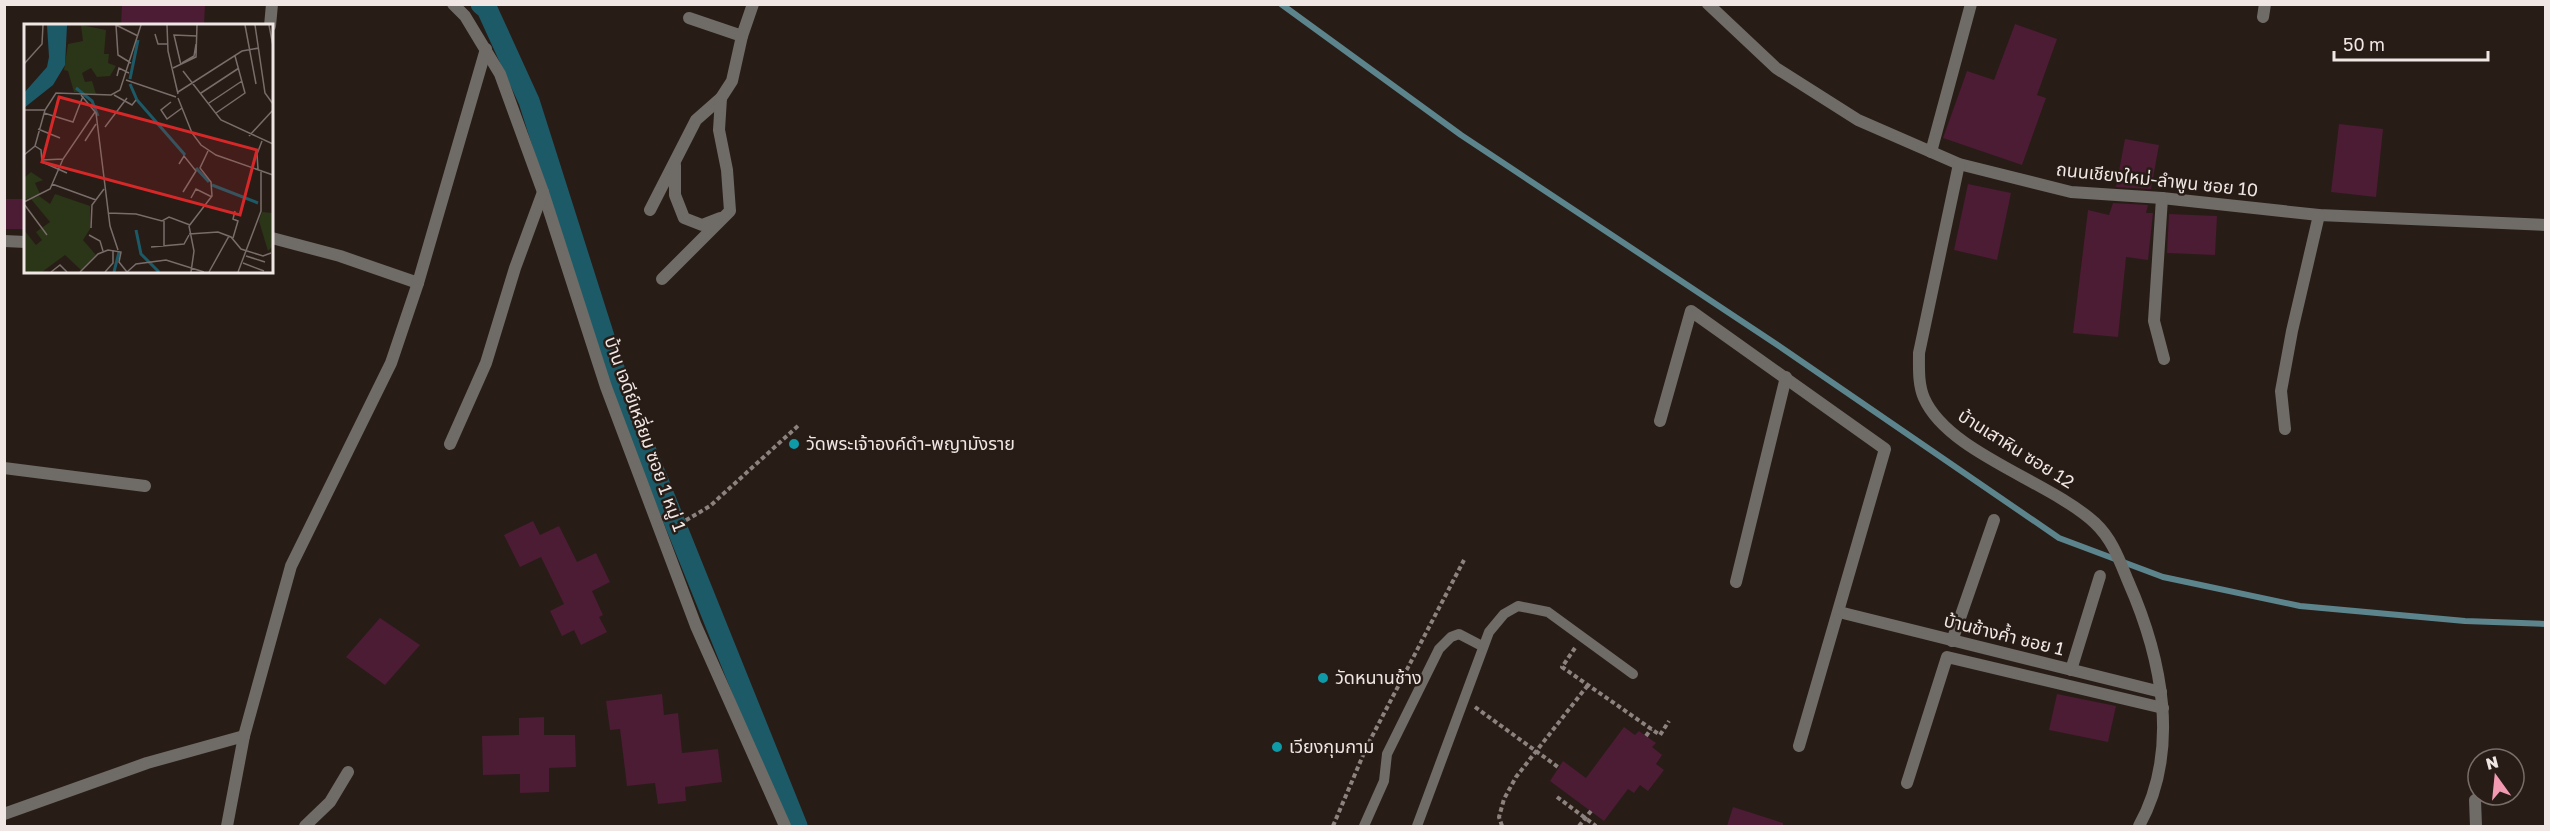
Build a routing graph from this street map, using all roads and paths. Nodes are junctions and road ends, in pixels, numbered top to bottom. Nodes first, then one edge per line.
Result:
1 (272, 4) edge
2 (453, 4) edge
3 (753, 4) edge
4 (1708, 4) edge
5 (1971, 4) edge
6 (689, 18) dead end
7 (270, 24) edge
8 (742, 36) junction
9 (486, 49) junction
10 (721, 98) junction
11 (1931, 152) junction
12 (675, 161) junction
13 (1959, 164) junction
14 (543, 192) junction
15 (2162, 198) junction
16 (650, 210) dead end
17 (2319, 215) junction
18 (724, 217) junction
19 (2546, 225) edge
20 (273, 238) edge
21 (4, 241) edge
22 (24, 242) edge
23 (662, 279) dead end
24 (418, 284) junction
25 (2164, 359) dead end
26 (1786, 377) junction
27 (1660, 422) dead end
28 (800, 424) dead end
29 (2285, 429) dead end
30 (450, 444) dead end
31 (4, 468) edge
32 (145, 486) dead end
33 (1994, 520) dead end
34 (689, 521) dead end
35 (1464, 560) dead end
36 (2100, 576) dead end
37 (1736, 582) dead end
38 (1839, 612) junction
39 (1583, 638) junction
40 (1952, 641) junction
41 (1482, 646) junction
42 (2071, 670) junction
43 (1634, 674) dead end
44 (1588, 685) junction
45 (2161, 692) junction
46 (1479, 696) dead end
47 (1465, 700) junction
48 (1475, 707) junction
49 (2163, 708) junction
50 (1669, 721) dead end
51 (1651, 729) junction
52 (244, 736) junction
53 (1646, 736) dead end
54 (1799, 746) dead end
55 (1538, 751) junction
56 (1558, 767) dead end
57 (348, 772) dead end
58 (1907, 783) dead end
59 (1557, 797) dead end
60 (2475, 807) edge
61 (1591, 811) dead end
62 (4, 814) edge
63 (1585, 819) junction
64 (227, 826) edge
65 (304, 826) edge
66 (785, 826) edge
67 (1333, 826) edge
68 (1364, 826) edge
69 (1417, 826) edge
70 (1502, 826) edge
71 (1580, 826) edge
72 (1596, 826) edge
73 (2139, 826) edge
74 (2476, 826) edge

1 - 7 street
2 - 9 street, บ้าน เจดีย์เหลี่ยม ซอย 1 หมู่ 1
3 - 8 street
4 - 11 street, ถนนเชียงใหม่-ลำพูน ซอย 10
5 - 11 street
6 - 8 street
8 - 10 street
9 - 14 street, บ้าน เจดีย์เหลี่ยม ซอย 1 หมู่ 1
9 - 24 street
10 - 12 street
10 - 18 street
11 - 13 street, ถนนเชียงใหม่-ลำพูน ซอย 10
12 - 16 street
12 - 18 street
13 - 15 street, ถนนเชียงใหม่-ลำพูน ซอย 10
13 - 45 street, บ้านเสาหิน ซอย 12
14 - 30 street
14 - 66 street, บ้าน เจดีย์เหลี่ยม ซอย 1 หมู่ 1
15 - 17 street, ถนนเชียงใหม่-ลำพูน ซอย 10
15 - 25 street
17 - 19 street, ถนนเชียงใหม่-ลำพูน ซอย 10
17 - 29 street
18 - 23 street
20 - 24 street
21 - 22 street
24 - 52 street
26 - 27 street
26 - 37 street
26 - 38 street
28 - 34 path
31 - 32 street
33 - 40 street
35 - 67 path
36 - 42 street
38 - 40 street, บ้านช้างค้ำ ซอย 1
38 - 54 street
39 - 41 lane
39 - 43 lane
39 - 44 path
40 - 42 street, บ้านช้างค้ำ ซอย 1
41 - 47 lane
41 - 68 lane
42 - 45 street, บ้านช้างค้ำ ซอย 1
44 - 51 path
44 - 55 path
45 - 49 street, บ้านเสาหิน ซอย 12
46 - 48 path
47 - 48 path
47 - 69 lane
48 - 55 path
49 - 58 street
49 - 73 street, บ้านเสาหิน ซอย 12
50 - 51 path
51 - 53 path
52 - 62 street
52 - 64 street
55 - 56 path
55 - 70 path
57 - 65 street
59 - 63 path
60 - 74 street
61 - 63 path
63 - 71 path
63 - 72 path

